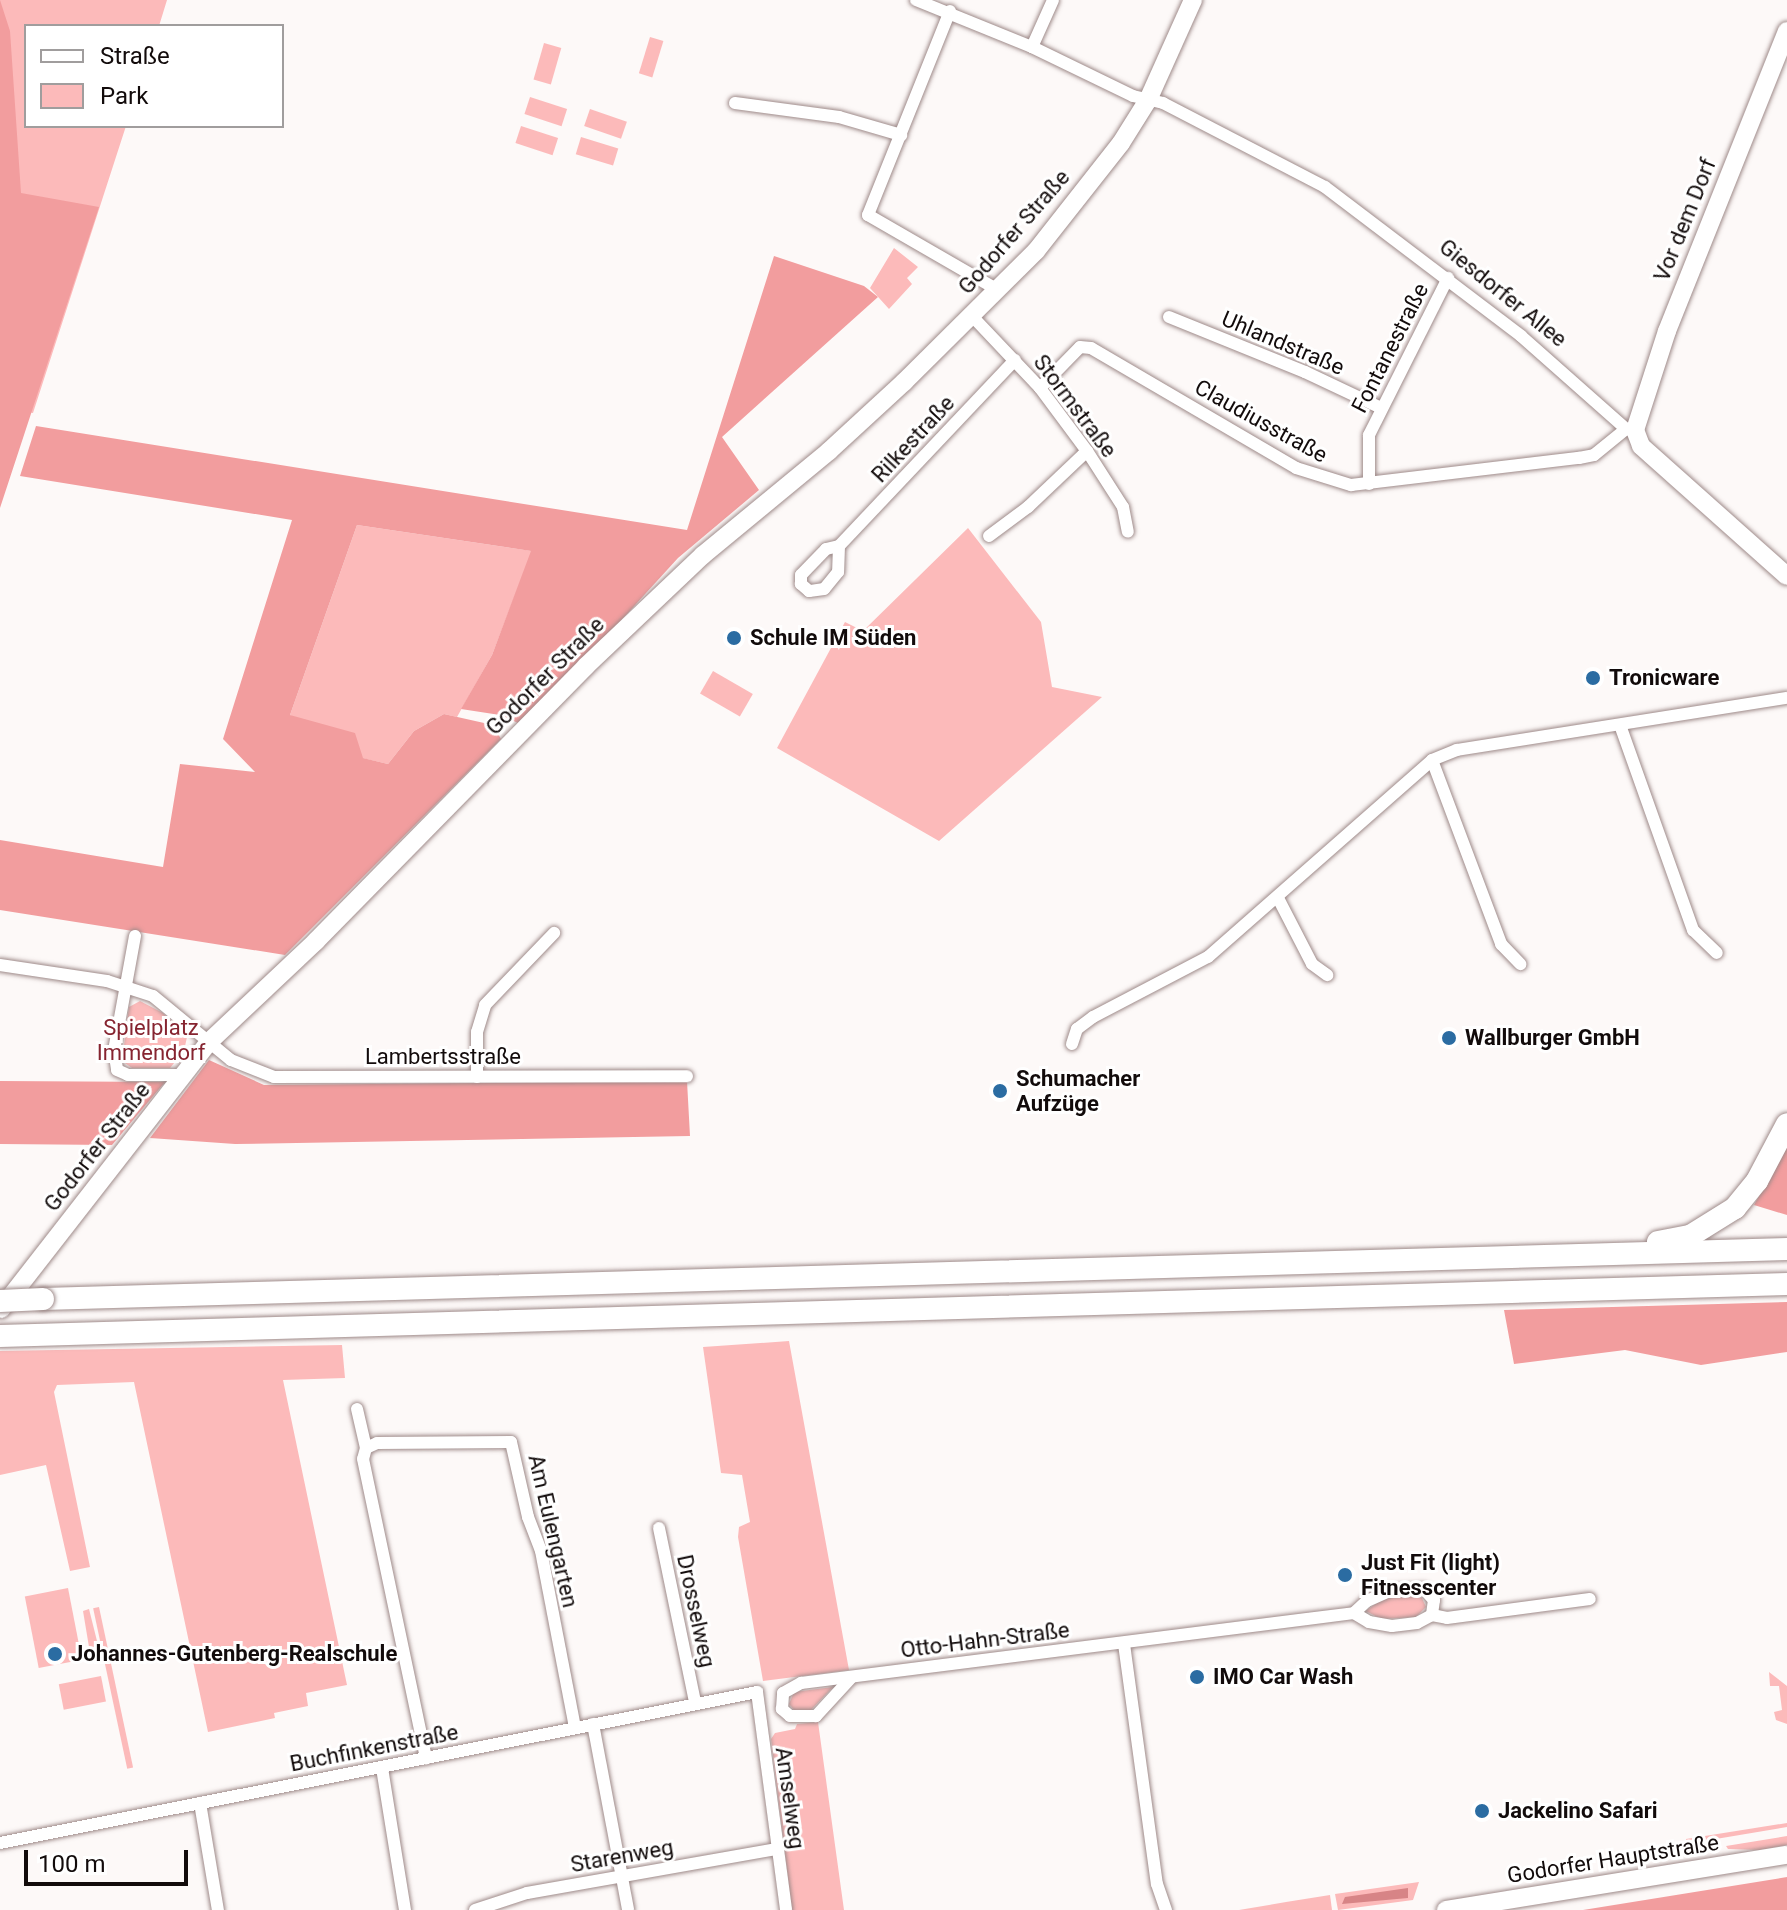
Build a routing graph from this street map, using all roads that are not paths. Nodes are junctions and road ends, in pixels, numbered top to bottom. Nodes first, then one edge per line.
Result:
1 (916, 0) edge
2 (1053, 0) edge
3 (1193, 0) edge
4 (950, 11) junction
5 (1787, 31) edge
6 (1032, 47) junction
7 (1148, 100) junction
8 (735, 103) dead end
9 (901, 135) junction
10 (1448, 278) junction
11 (998, 290) junction
12 (972, 316) junction
13 (1169, 317) dead end
14 (1015, 360) junction
15 (1040, 388) junction
16 (1381, 408) junction
17 (1630, 429) junction
18 (1087, 451) junction
19 (1369, 484) junction
20 (1128, 532) dead end
21 (989, 536) dead end
22 (839, 546) dead end
23 (1787, 576) edge
24 (1787, 698) edge
25 (1620, 725) junction
26 (1432, 760) junction
27 (1278, 898) junction
28 (554, 933) dead end
29 (135, 936) dead end
30 (1717, 953) dead end
31 (1520, 964) dead end
32 (0, 965) edge
33 (1327, 975) dead end
34 (126, 986) junction
35 (209, 1042) junction
36 (1072, 1044) dead end
37 (184, 1075) junction
38 (687, 1076) dead end
39 (477, 1077) junction
40 (1787, 1124) edge
41 (1787, 1249) edge
42 (1594, 1255) junction
43 (1787, 1284) edge
44 (0, 1301) edge
45 (0, 1311) edge
46 (8, 1335) edge
47 (357, 1409) dead end
48 (366, 1448) junction
49 (659, 1528) dead end
50 (1587, 1600) dead end
51 (1354, 1613) junction
52 (1432, 1615) junction
53 (1124, 1644) junction
54 (851, 1678) junction
55 (757, 1692) joint
56 (695, 1702) junction
57 (593, 1724) junction
58 (575, 1727) junction
59 (426, 1758) junction
60 (382, 1768) junction
61 (200, 1803) junction
62 (0, 1843) edge
63 (777, 1849) junction
64 (1787, 1855) edge
65 (622, 1877) junction
66 (1157, 1884) junction
67 (218, 1910) edge
68 (405, 1910) edge
69 (475, 1910) edge
70 (628, 1910) edge
71 (786, 1910) edge
72 (1156, 1910) edge
73 (1166, 1910) edge
74 (1446, 1910) edge

1 - 4 street, Giesdorfer Allee
2 - 6 street
3 - 7 street, Godorfer Straße
4 - 6 street, Giesdorfer Allee
4 - 9 street
5 - 17 street, Vor dem Dorf
6 - 7 street, Giesdorfer Allee
7 - 10 street, Giesdorfer Allee
7 - 11 street, Godorfer Straße
8 - 9 street
9 - 11 street
10 - 16 street, Fontanestraße
10 - 17 street, Giesdorfer Allee
11 - 12 street, Godorfer Straße
12 - 14 street, Stormstraße
12 - 35 street, Godorfer Straße
13 - 16 street, Uhlandstraße
14 - 15 street, Stormstraße
14 - 22 street, Rilkestraße
15 - 18 street, Stormstraße
15 - 19 street, Claudiusstraße
16 - 19 street, Fontanestraße
17 - 19 street, Claudiusstraße
17 - 23 street, Giesdorfer Allee
18 - 20 street, Stormstraße
18 - 21 street
24 - 25 street
25 - 26 street
25 - 30 street
26 - 27 street
26 - 31 street
27 - 33 street
27 - 36 street
28 - 39 street
29 - 34 street
32 - 34 street, Lambertsstraße
34 - 35 street, Lambertsstraße
34 - 37 street
35 - 37 street, Godorfer Straße
35 - 39 street, Lambertsstraße
37 - 45 street, Godorfer Straße
38 - 39 street, Lambertsstraße
40 - 42 highway
41 - 42 highway
42 - 44 highway, bridge
43 - 46 highway
47 - 48 street
48 - 58 street, Am Eulengarten
48 - 59 street
49 - 56 street, Drosselweg
50 - 52 street, Otto-Hahn-Straße
51 - 52 street, Otto-Hahn-Straße
51 - 52 street, Otto-Hahn-Straße
51 - 53 street, Otto-Hahn-Straße
53 - 54 street, Otto-Hahn-Straße
53 - 66 street
54 - 54 street, Otto-Hahn-Straße
55 - 56 street, Buchfinkenstraße
55 - 63 street, Amselweg
56 - 57 street, Buchfinkenstraße
57 - 58 street, Buchfinkenstraße
57 - 65 street
58 - 59 street, Buchfinkenstraße
59 - 60 street, Buchfinkenstraße
60 - 61 street, Buchfinkenstraße
60 - 68 street
61 - 62 street, Buchfinkenstraße
61 - 67 street
63 - 65 street, Starenweg
63 - 71 street, Amselweg
64 - 74 street, Godorfer Hauptstraße
65 - 69 street, Starenweg
65 - 70 street
66 - 72 street
66 - 73 street

